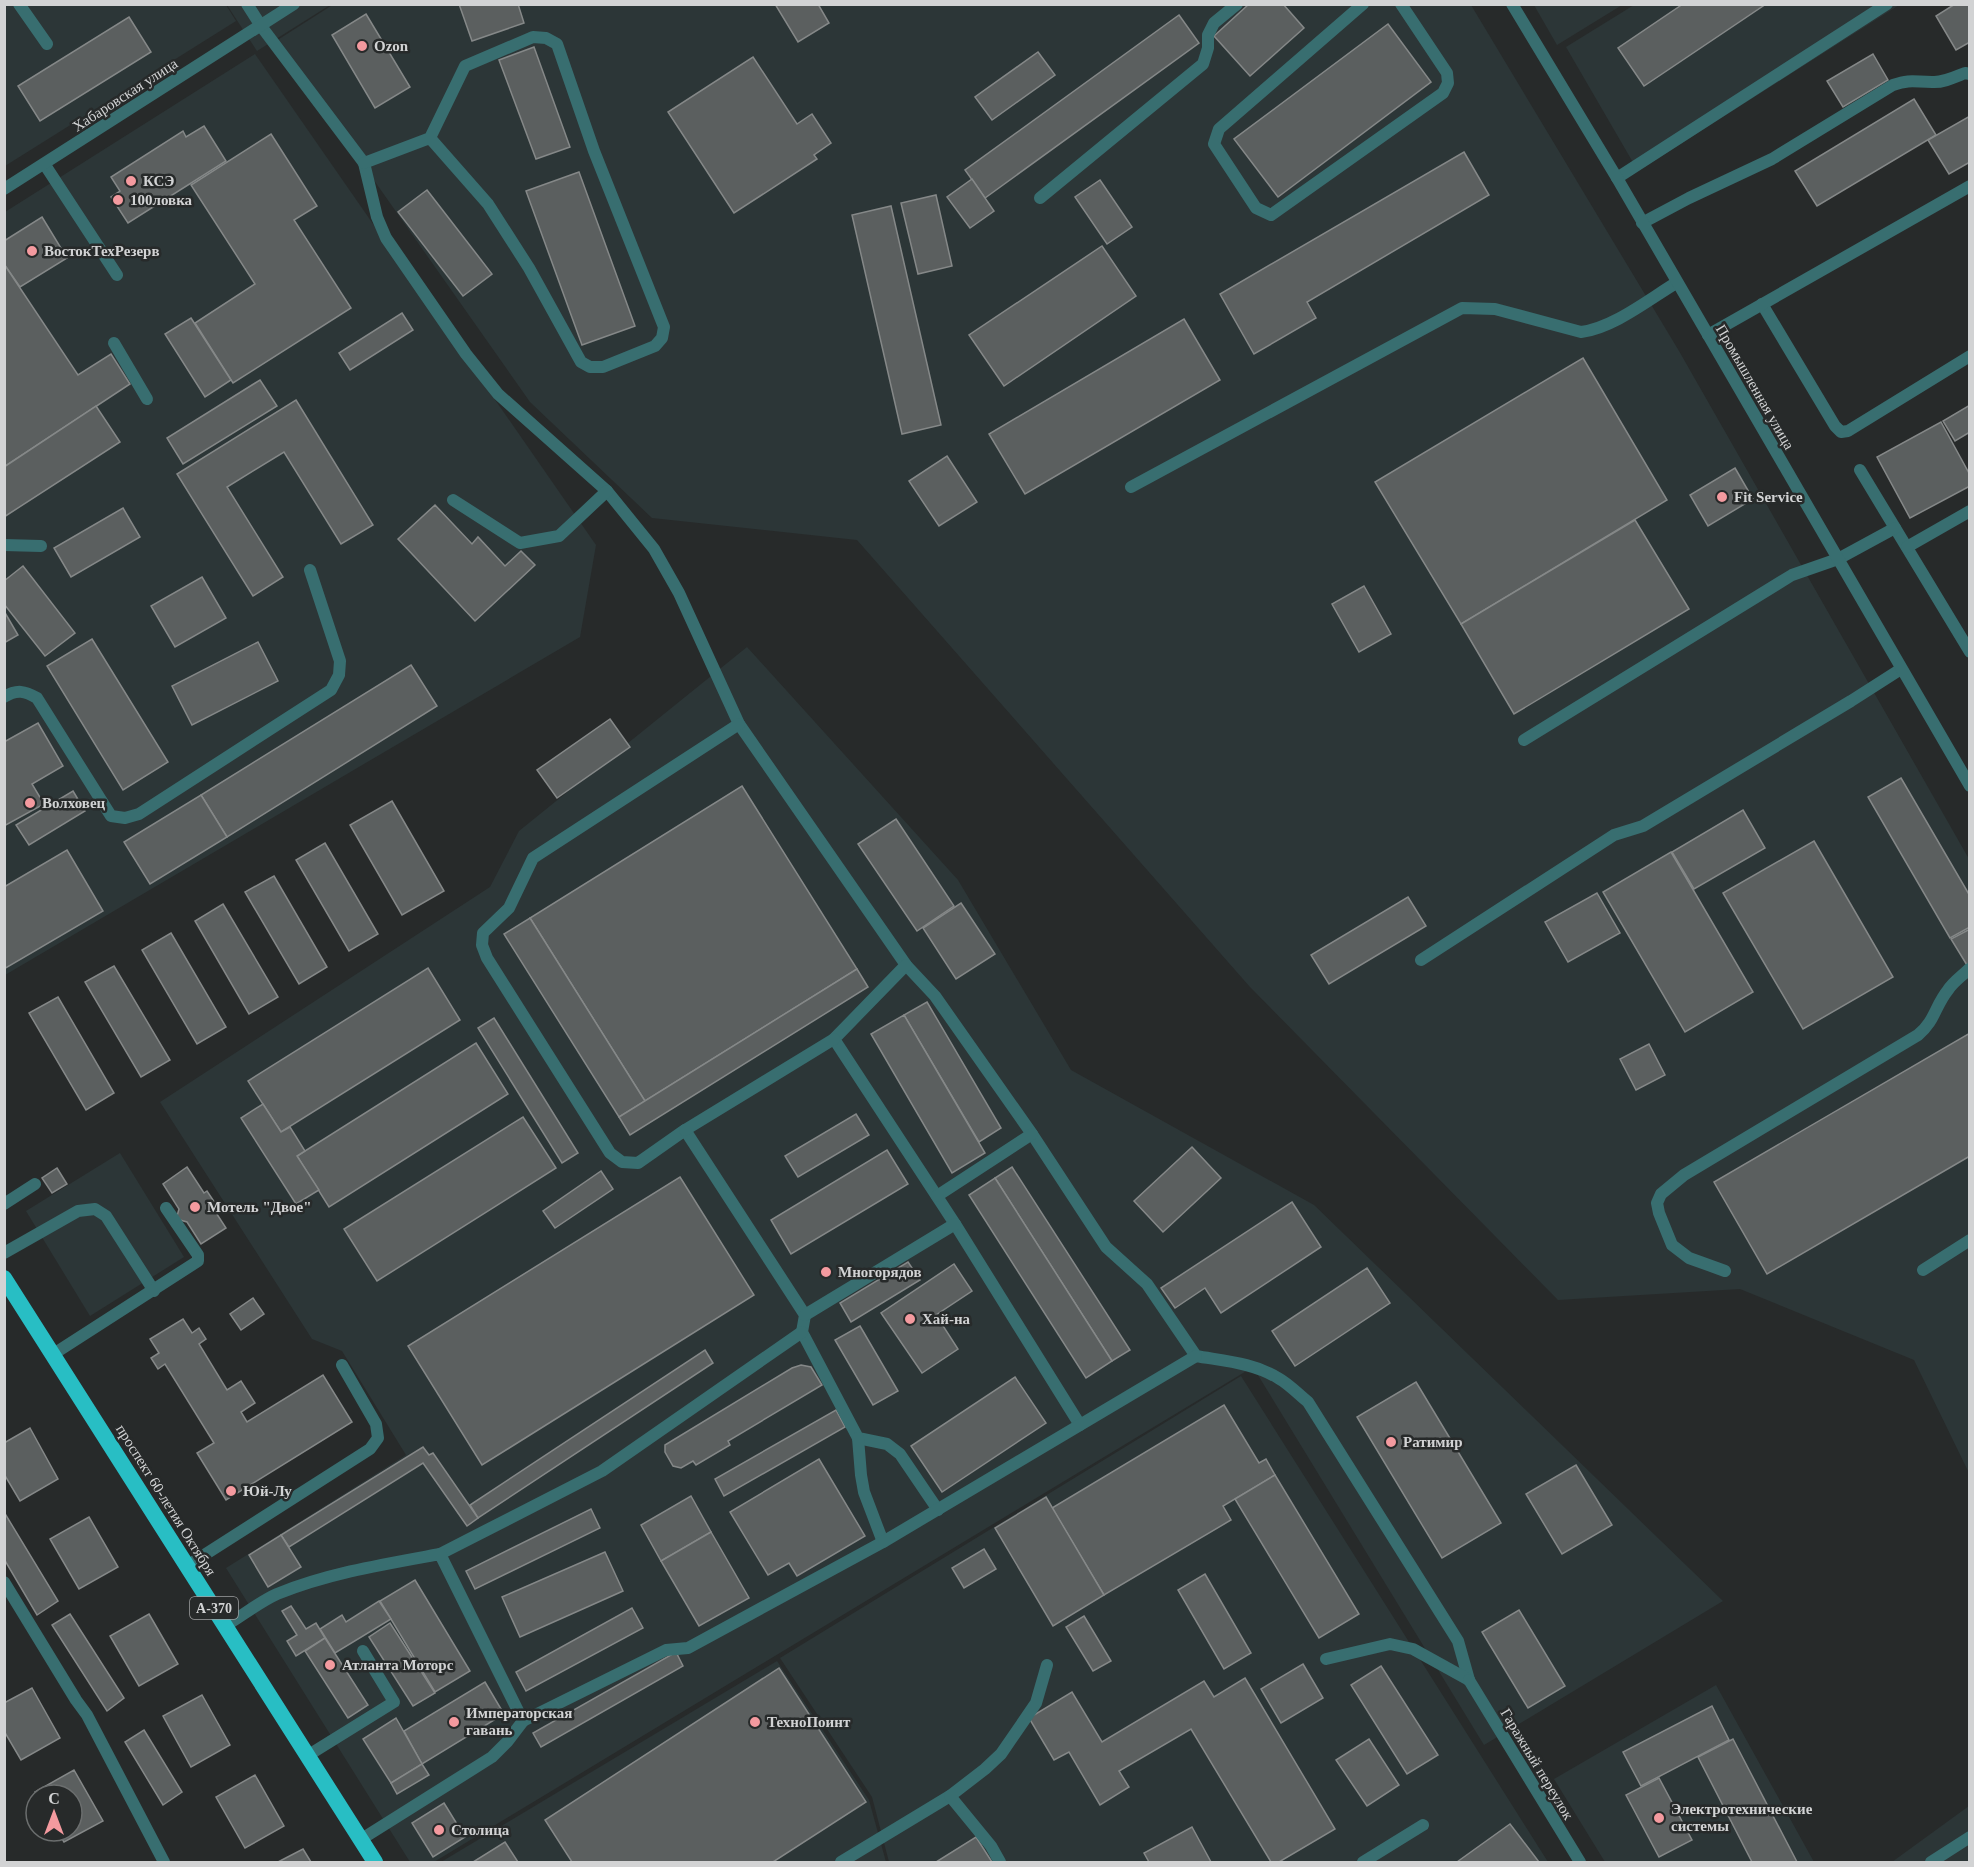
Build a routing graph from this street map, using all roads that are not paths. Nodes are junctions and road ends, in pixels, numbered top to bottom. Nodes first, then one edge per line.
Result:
1 (19, 4) edge
2 (247, 4) edge
3 (294, 4) edge
4 (1237, 4) edge
5 (1363, 4) edge
6 (1401, 4) edge
7 (1887, 4) edge
8 (1515, 5) edge
9 (261, 26) junction
10 (47, 44) dead end
11 (1970, 75) edge
12 (430, 138) junction
13 (364, 163) junction
14 (45, 165) junction
15 (1617, 178) junction
16 (1970, 186) edge
17 (4, 189) edge
18 (1040, 198) dead end
19 (1642, 223) junction
20 (117, 275) dead end
21 (1676, 283) junction
22 (1762, 304) junction
23 (1708, 335) junction
24 (114, 343) dead end
25 (1970, 356) edge
26 (147, 399) dead end
27 (1860, 470) dead end
28 (1131, 487) dead end
29 (607, 491) junction
30 (453, 500) dead end
31 (1970, 511) edge
32 (1895, 528) junction
33 (4, 545) edge
34 (41, 546) dead end
35 (1907, 547) junction
36 (1838, 559) junction
37 (310, 570) dead end
38 (1970, 652) edge
39 (1901, 669) junction
40 (4, 697) edge
41 (739, 724) junction
42 (1524, 740) dead end
43 (1970, 786) edge
44 (1421, 960) dead end
45 (906, 965) junction
46 (1969, 969) edge
47 (834, 1039) junction
48 (685, 1130) junction
49 (1032, 1134) junction
50 (35, 1184) dead end
51 (937, 1196) junction
52 (4, 1204) edge
53 (166, 1208) dead end
54 (956, 1224) junction
55 (1970, 1240) edge
56 (4, 1253) edge
57 (1923, 1270) dead end
58 (1725, 1271) dead end
59 (4, 1278) edge
60 (154, 1291) junction
61 (805, 1315) junction
62 (802, 1332) junction
63 (52, 1354) junction
64 (1196, 1356) junction
65 (342, 1365) dead end
66 (1080, 1425) junction
67 (858, 1438) junction
68 (938, 1510) junction
69 (883, 1542) junction
70 (440, 1554) junction
71 (187, 1566) junction
72 (4, 1582) edge
73 (225, 1626) junction
74 (363, 1651) dead end
75 (1326, 1659) dead end
76 (1047, 1665) dead end
77 (1468, 1680) junction
78 (523, 1721) junction
79 (307, 1756) junction
80 (950, 1796) junction
81 (1423, 1825) dead end
82 (1970, 1837) edge
83 (360, 1840) junction
84 (164, 1863) edge
85 (375, 1863) edge
86 (841, 1863) edge
87 (1000, 1863) edge
88 (1363, 1863) edge
89 (1580, 1863) edge
90 (1931, 1863) edge

1 - 10 street
2 - 9 street
3 - 9 street, Хабаровская улица
4 - 18 street
5 - 6 street
7 - 15 street
8 - 15 street, Промышленная улица
9 - 13 street
9 - 14 street, Хабаровская улица
11 - 19 street
12 - 12 street
12 - 13 street
13 - 29 street
14 - 17 street, Хабаровская улица
14 - 20 street
15 - 19 street, Промышленная улица
16 - 22 street
19 - 21 street, Промышленная улица
21 - 23 street, Промышленная улица
21 - 28 street
22 - 23 street
22 - 25 street
23 - 36 street, Промышленная улица
24 - 26 street
27 - 32 street
29 - 30 street
29 - 41 street
31 - 35 street
32 - 35 street
32 - 36 street
33 - 34 street
35 - 38 street
36 - 39 street, Промышленная улица
36 - 42 street
37 - 40 street
39 - 43 street, Промышленная улица
39 - 44 street
41 - 45 street
41 - 48 street
45 - 47 street
45 - 49 street
46 - 58 street
47 - 48 street
47 - 51 street
48 - 61 street
49 - 51 street
49 - 64 street
50 - 52 street
51 - 54 street
53 - 60 street
54 - 61 street
54 - 66 street
55 - 57 street
56 - 60 street
59 - 63 highway, проспект 60-летия Октября / А-370
60 - 63 street
61 - 62 street
62 - 67 street
62 - 70 street
63 - 71 highway, проспект 60-летия Октября / А-370
64 - 66 street
64 - 77 street
65 - 71 street
66 - 68 street
67 - 68 street
67 - 69 street
68 - 69 street
69 - 78 street
70 - 73 street
70 - 78 street
71 - 73 highway, проспект 60-летия Октября / А-370
72 - 84 street
73 - 79 highway, проспект 60-летия Октября / А-370
74 - 79 street
75 - 77 street
76 - 80 street
77 - 89 street, Гаражный переулок
78 - 83 street
79 - 83 highway, проспект 60-летия Октября / А-370
80 - 86 street
80 - 87 street
81 - 88 street
82 - 90 street
83 - 85 highway, проспект 60-летия Октября / А-370

